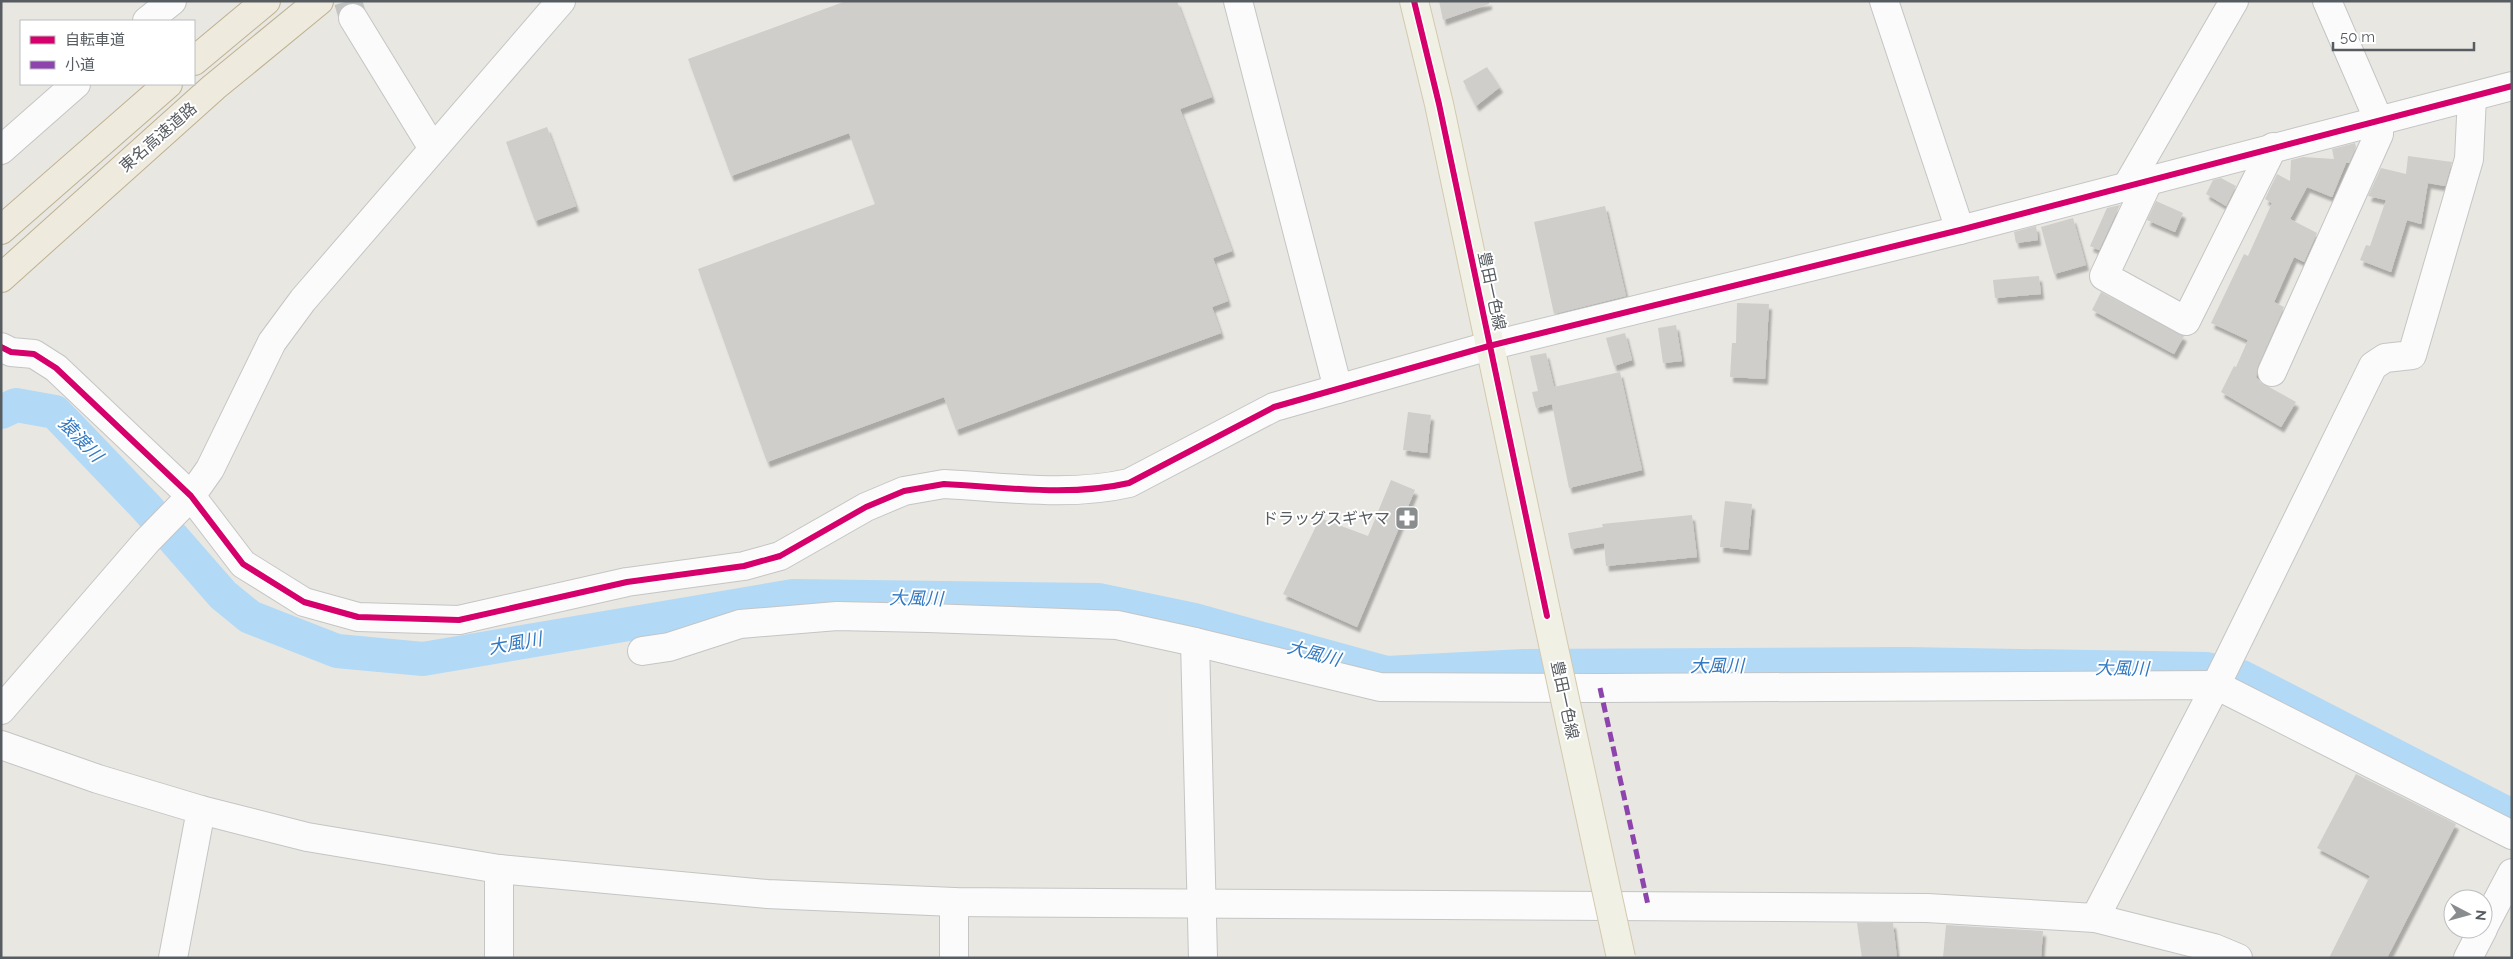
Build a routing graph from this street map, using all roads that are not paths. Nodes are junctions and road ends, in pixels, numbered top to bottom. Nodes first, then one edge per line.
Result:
1 (136, 1) edge
2 (172, 1) edge
3 (266, 1) edge
4 (319, 1) edge
5 (561, 1) edge
6 (1238, 1) edge
7 (1414, 1) edge
8 (1884, 1) edge
9 (2234, 1) edge
10 (2327, 1) edge
11 (353, 18) tunnel mouth
12 (146, 20) edge
13 (147, 20) edge
14 (195, 60) edge
15 (75, 85) edge
16 (167, 85) edge
17 (2512, 86) edge
18 (2472, 97) junction
19 (2379, 121) junction
20 (432, 147) junction
21 (2273, 147) junction
22 (1, 150) edge
23 (127, 164) junction
24 (2138, 183) junction
25 (1, 230) edge
26 (1960, 230) junction
27 (1, 278) edge
28 (1, 296) edge
29 (1489, 346) junction
30 (4, 354) edge
31 (2272, 372) dead end
32 (1338, 389) junction
33 (191, 496) junction
34 (1196, 642) junction
35 (642, 651) dead end
36 (2216, 686) junction
37 (1, 710) edge
38 (1, 745) edge
39 (200, 810) junction
40 (2512, 835) edge
41 (499, 869) junction
42 (2512, 873) edge
43 (954, 902) junction
44 (1200, 903) junction
45 (2493, 910) edge
46 (2095, 918) junction
47 (2478, 939) edge
48 (173, 958) edge
49 (499, 958) edge
50 (954, 958) edge
51 (1203, 958) edge
52 (1621, 958) edge
53 (2238, 958) edge
54 (2468, 958) edge

1 - 12 street
2 - 13 street
3 - 14 highway
4 - 23 highway, 東名高速道路
5 - 20 street
6 - 32 street
7 - 29 main road, 豊田一色線
8 - 26 street
9 - 24 street
10 - 19 street
11 - 20 street
15 - 22 street
16 - 25 highway, 東名高速道路
17 - 18 street
18 - 19 street
18 - 36 street
19 - 21 street
19 - 31 street
20 - 33 street
21 - 24 street
21 - 24 street
23 - 27 highway, 東名高速道路
23 - 28 highway
24 - 26 street
26 - 29 street
29 - 32 street
29 - 52 main road, 豊田一色線, bridge
30 - 33 street
32 - 33 street
33 - 37 street
34 - 35 street
34 - 36 street
34 - 44 street
36 - 40 street
36 - 46 street
38 - 39 street
39 - 41 street
39 - 48 street
41 - 43 street
41 - 49 street
42 - 45 street
43 - 44 street
43 - 50 street
44 - 46 street
44 - 51 street
46 - 53 street
47 - 54 street

